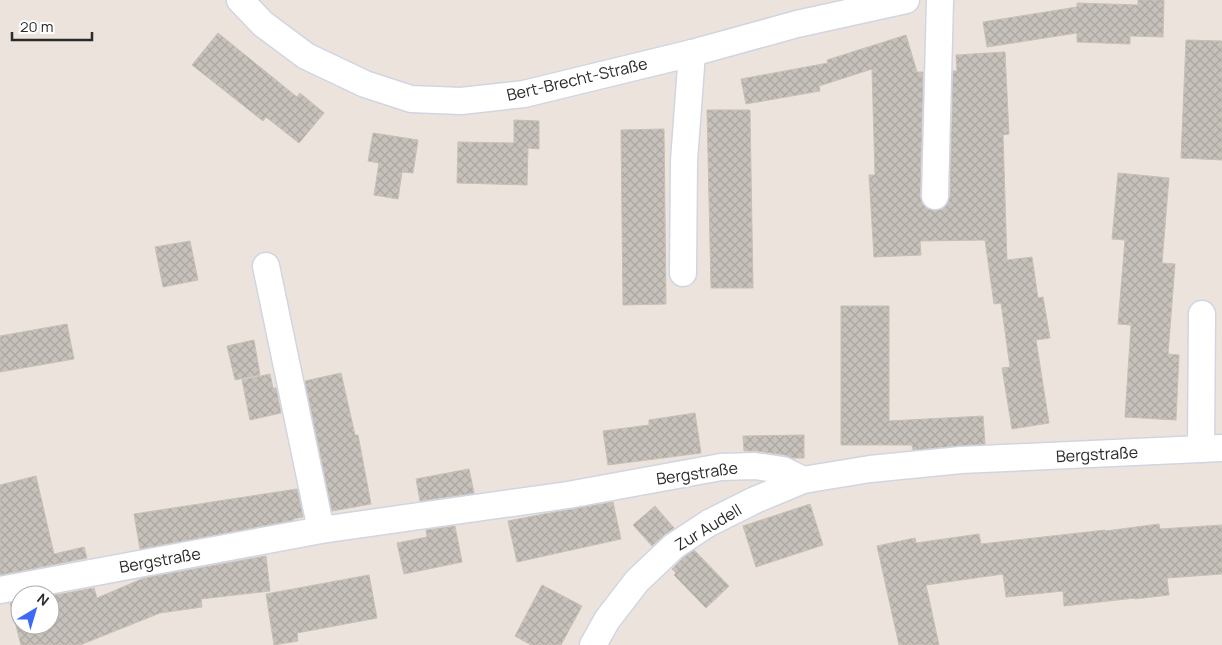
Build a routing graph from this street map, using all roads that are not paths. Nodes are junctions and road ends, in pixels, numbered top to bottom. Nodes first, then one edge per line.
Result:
1 (240, 0) edge
2 (906, 0) edge
3 (940, 0) edge
4 (692, 53) junction
5 (935, 196) dead end
6 (266, 266) dead end
7 (683, 273) dead end
8 (1202, 314) dead end
9 (1212, 448) edge
10 (803, 480) junction
11 (321, 530) junction
12 (0, 590) edge
13 (594, 645) edge

1 - 4 street, Bert-Brecht-Straße
2 - 4 street, Bert-Brecht-Straße
3 - 5 street
4 - 7 street
6 - 11 street
8 - 9 street
9 - 10 street, Bergstraße
10 - 11 street, Bergstraße
10 - 13 street, Zur Audell
11 - 12 street, Bergstraße

